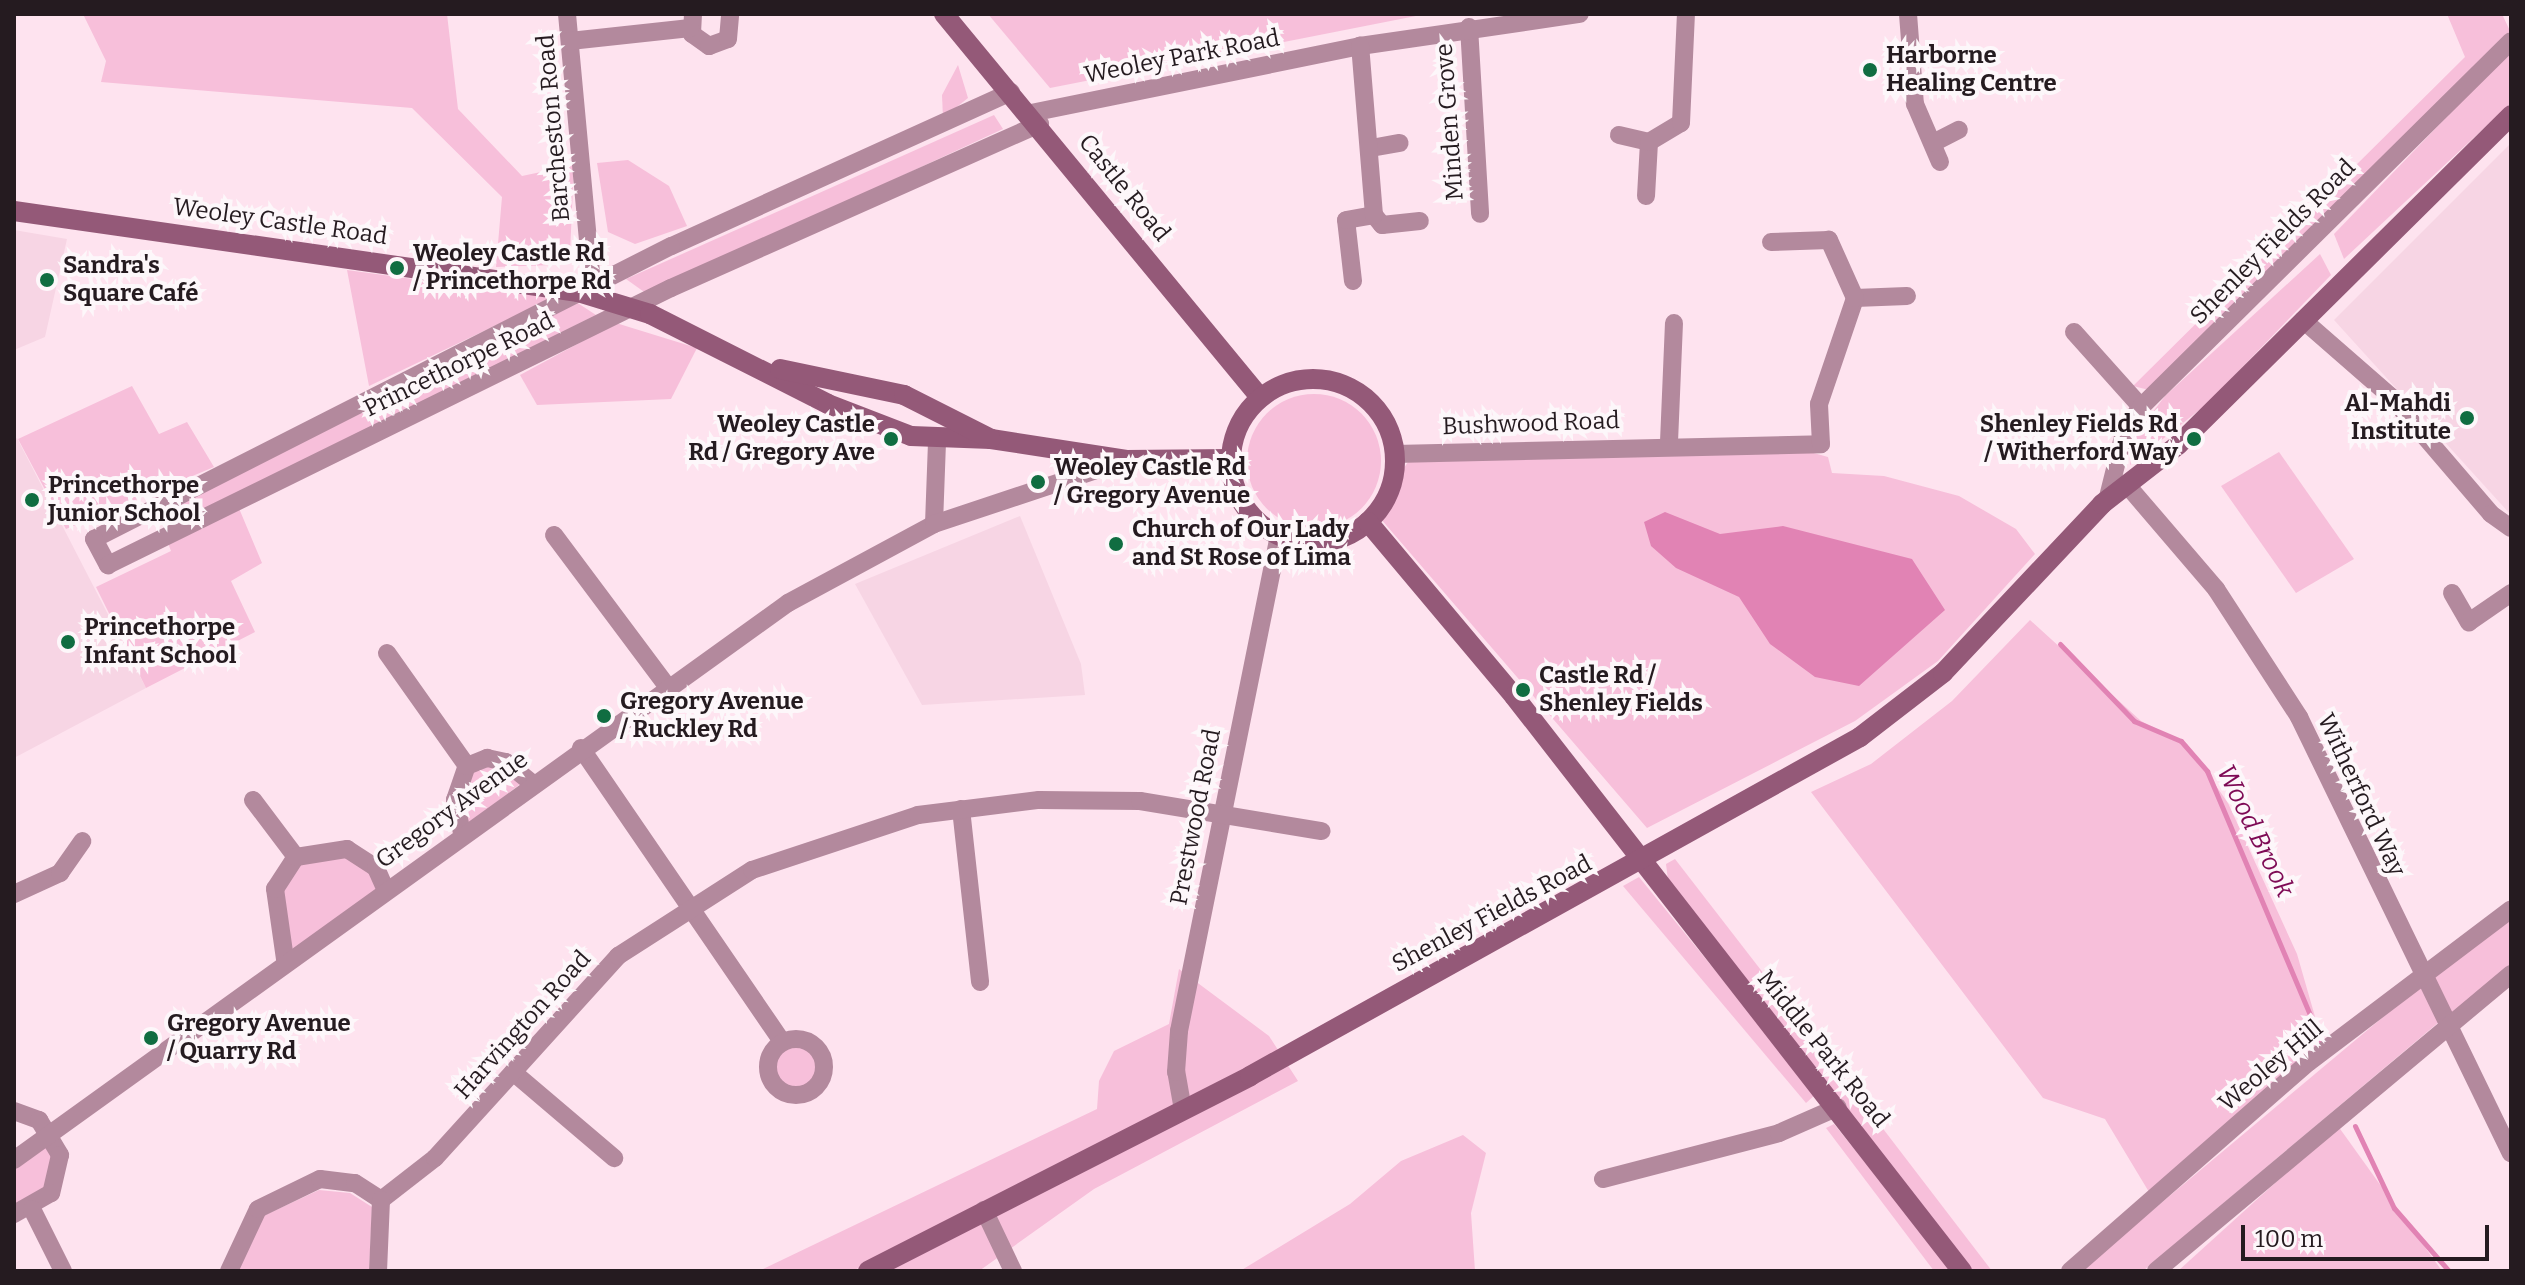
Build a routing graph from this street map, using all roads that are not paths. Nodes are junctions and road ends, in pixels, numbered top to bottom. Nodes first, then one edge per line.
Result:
1 (567, 14) edge
2 (730, 14) edge
3 (944, 14) edge
4 (1580, 14) edge
5 (1686, 14) edge
6 (1908, 14) edge
7 (692, 21) edge
8 (1469, 27) junction
9 (570, 41) junction
10 (2511, 41) edge
11 (1360, 46) junction
12 (1011, 92) junction
13 (2511, 115) edge
14 (1035, 119) junction
15 (1959, 130) dead end
16 (1619, 135) dead end
17 (1649, 142) junction
18 (1400, 143) dead end
19 (1933, 143) junction
20 (1371, 148) junction
21 (1940, 162) dead end
22 (1646, 196) dead end
23 (14, 211) edge
24 (1480, 214) dead end
25 (1374, 215) junction
26 (1420, 221) dead end
27 (1771, 242) dead end
28 (1353, 281) dead end
29 (585, 289) junction
30 (1907, 296) dead end
31 (1855, 298) junction
32 (631, 307) junction
33 (2303, 320) junction
34 (1674, 323) dead end
35 (2074, 332) dead end
36 (764, 366) junction
37 (1260, 398) junction
38 (2141, 407) junction
39 (991, 439) junction
40 (937, 442) junction
41 (1669, 442) junction
42 (1395, 454) junction
43 (1231, 459) junction
44 (1126, 460) junction
45 (2127, 485) junction
46 (2107, 501) junction
47 (152, 509) junction
48 (1368, 522) junction
49 (934, 524) junction
50 (2511, 528) edge
51 (554, 535) dead end
52 (1279, 535) junction
53 (165, 537) junction
54 (2452, 593) dead end
55 (2511, 593) edge
56 (387, 653) dead end
57 (667, 686) junction
58 (581, 748) junction
59 (467, 766) junction
60 (531, 782) junction
61 (253, 800) dead end
62 (961, 809) junction
63 (1221, 814) junction
64 (1322, 831) dead end
65 (462, 833) junction
66 (82, 841) dead end
67 (296, 857) junction
68 (1639, 863) junction
69 (385, 888) junction
70 (14, 894) edge
71 (694, 904) junction
72 (2511, 909) edge
73 (285, 959) junction
74 (2511, 974) edge
75 (2421, 981) junction
76 (980, 982) dead end
77 (2448, 1030) junction
78 (780, 1039) dead end
79 (513, 1072) junction
80 (1838, 1107) junction
81 (1183, 1110) junction
82 (14, 1111) edge
83 (51, 1134) junction
84 (2511, 1153) edge
85 (614, 1158) dead end
86 (14, 1160) edge
87 (1603, 1179) dead end
88 (381, 1200) junction
89 (984, 1210) junction
90 (23, 1212) edge
91 (63, 1271) edge
92 (229, 1271) edge
93 (378, 1271) edge
94 (868, 1271) edge
95 (1013, 1271) edge
96 (1962, 1271) edge
97 (2070, 1271) edge
98 (2156, 1271) edge

1 - 9 street, Barcheston Road
2 - 7 street
3 - 12 street, Castle Road
4 - 8 street, Weoley Park Road
5 - 17 street
6 - 19 street
7 - 9 street
8 - 11 street, Weoley Park Road
8 - 24 street, Minden Grove
9 - 29 street, Barcheston Road
10 - 38 street, Shenley Fields Road
11 - 14 street, Weoley Park Road
11 - 20 street
12 - 14 street, Castle Road
12 - 29 street, Princethorpe Road
13 - 33 street, Shenley Fields Road
14 - 32 street, Princethorpe Road
14 - 37 street, Castle Road
15 - 19 street
16 - 17 street
17 - 22 street
18 - 20 street
19 - 21 street
20 - 25 street
23 - 29 street, Weoley Castle Road
25 - 26 street
25 - 28 street
27 - 31 street
29 - 32 street, Weoley Castle Road
29 - 47 street, Princethorpe Road
30 - 31 street
31 - 41 street, Bushwood Road
32 - 36 street, Weoley Castle Road
32 - 53 street, Princethorpe Road
33 - 45 street, Shenley Fields Road
33 - 50 street
34 - 41 street
35 - 38 street
36 - 39 street, Weoley Castle Road
36 - 40 street, Weoley Castle Road
37 - 42 street
37 - 43 street
38 - 46 street, Shenley Fields Road
39 - 40 street, Weoley Castle Road
39 - 44 street, Weoley Castle Road
40 - 49 street
41 - 42 street, Bushwood Road
42 - 48 street
43 - 44 street, Weoley Castle Road
43 - 52 street
44 - 49 street, Gregory Avenue
45 - 46 street, Shenley Fields Road
45 - 75 street, Witherford Way
46 - 68 street, Shenley Fields Road
47 - 53 street
47 - 53 street, Princethorpe Road
48 - 52 street
48 - 68 street
49 - 57 street, Gregory Avenue
51 - 57 street
52 - 63 street, Prestwood Road
54 - 55 street
56 - 59 street
57 - 58 street, Gregory Avenue
58 - 60 street, Gregory Avenue
58 - 71 street
59 - 60 street
59 - 65 street
60 - 65 street, Gregory Avenue
61 - 67 street
62 - 63 street, Harvington Road
62 - 71 street, Harvington Road
62 - 76 street
63 - 64 street, Harvington Road
63 - 81 street, Prestwood Road
65 - 69 street, Gregory Avenue
66 - 70 street
67 - 69 street
67 - 73 street
68 - 80 street, Middle Park Road
68 - 81 street, Shenley Fields Road
69 - 73 street, Gregory Avenue
71 - 78 street
71 - 79 street, Harvington Road
72 - 75 street, Weoley Hill
73 - 83 street, Gregory Avenue
74 - 77 street
75 - 77 street, Witherford Way
75 - 97 street, Weoley Hill
77 - 84 street, Witherford Way
77 - 98 street
79 - 85 street
79 - 88 street, Harvington Road
80 - 87 street
80 - 96 street, Middle Park Road
81 - 89 street, Shenley Fields Road
82 - 83 street
83 - 86 street, Gregory Avenue
83 - 90 street
88 - 92 street
88 - 93 street
89 - 94 street, Shenley Fields Road
89 - 95 street
90 - 91 street

